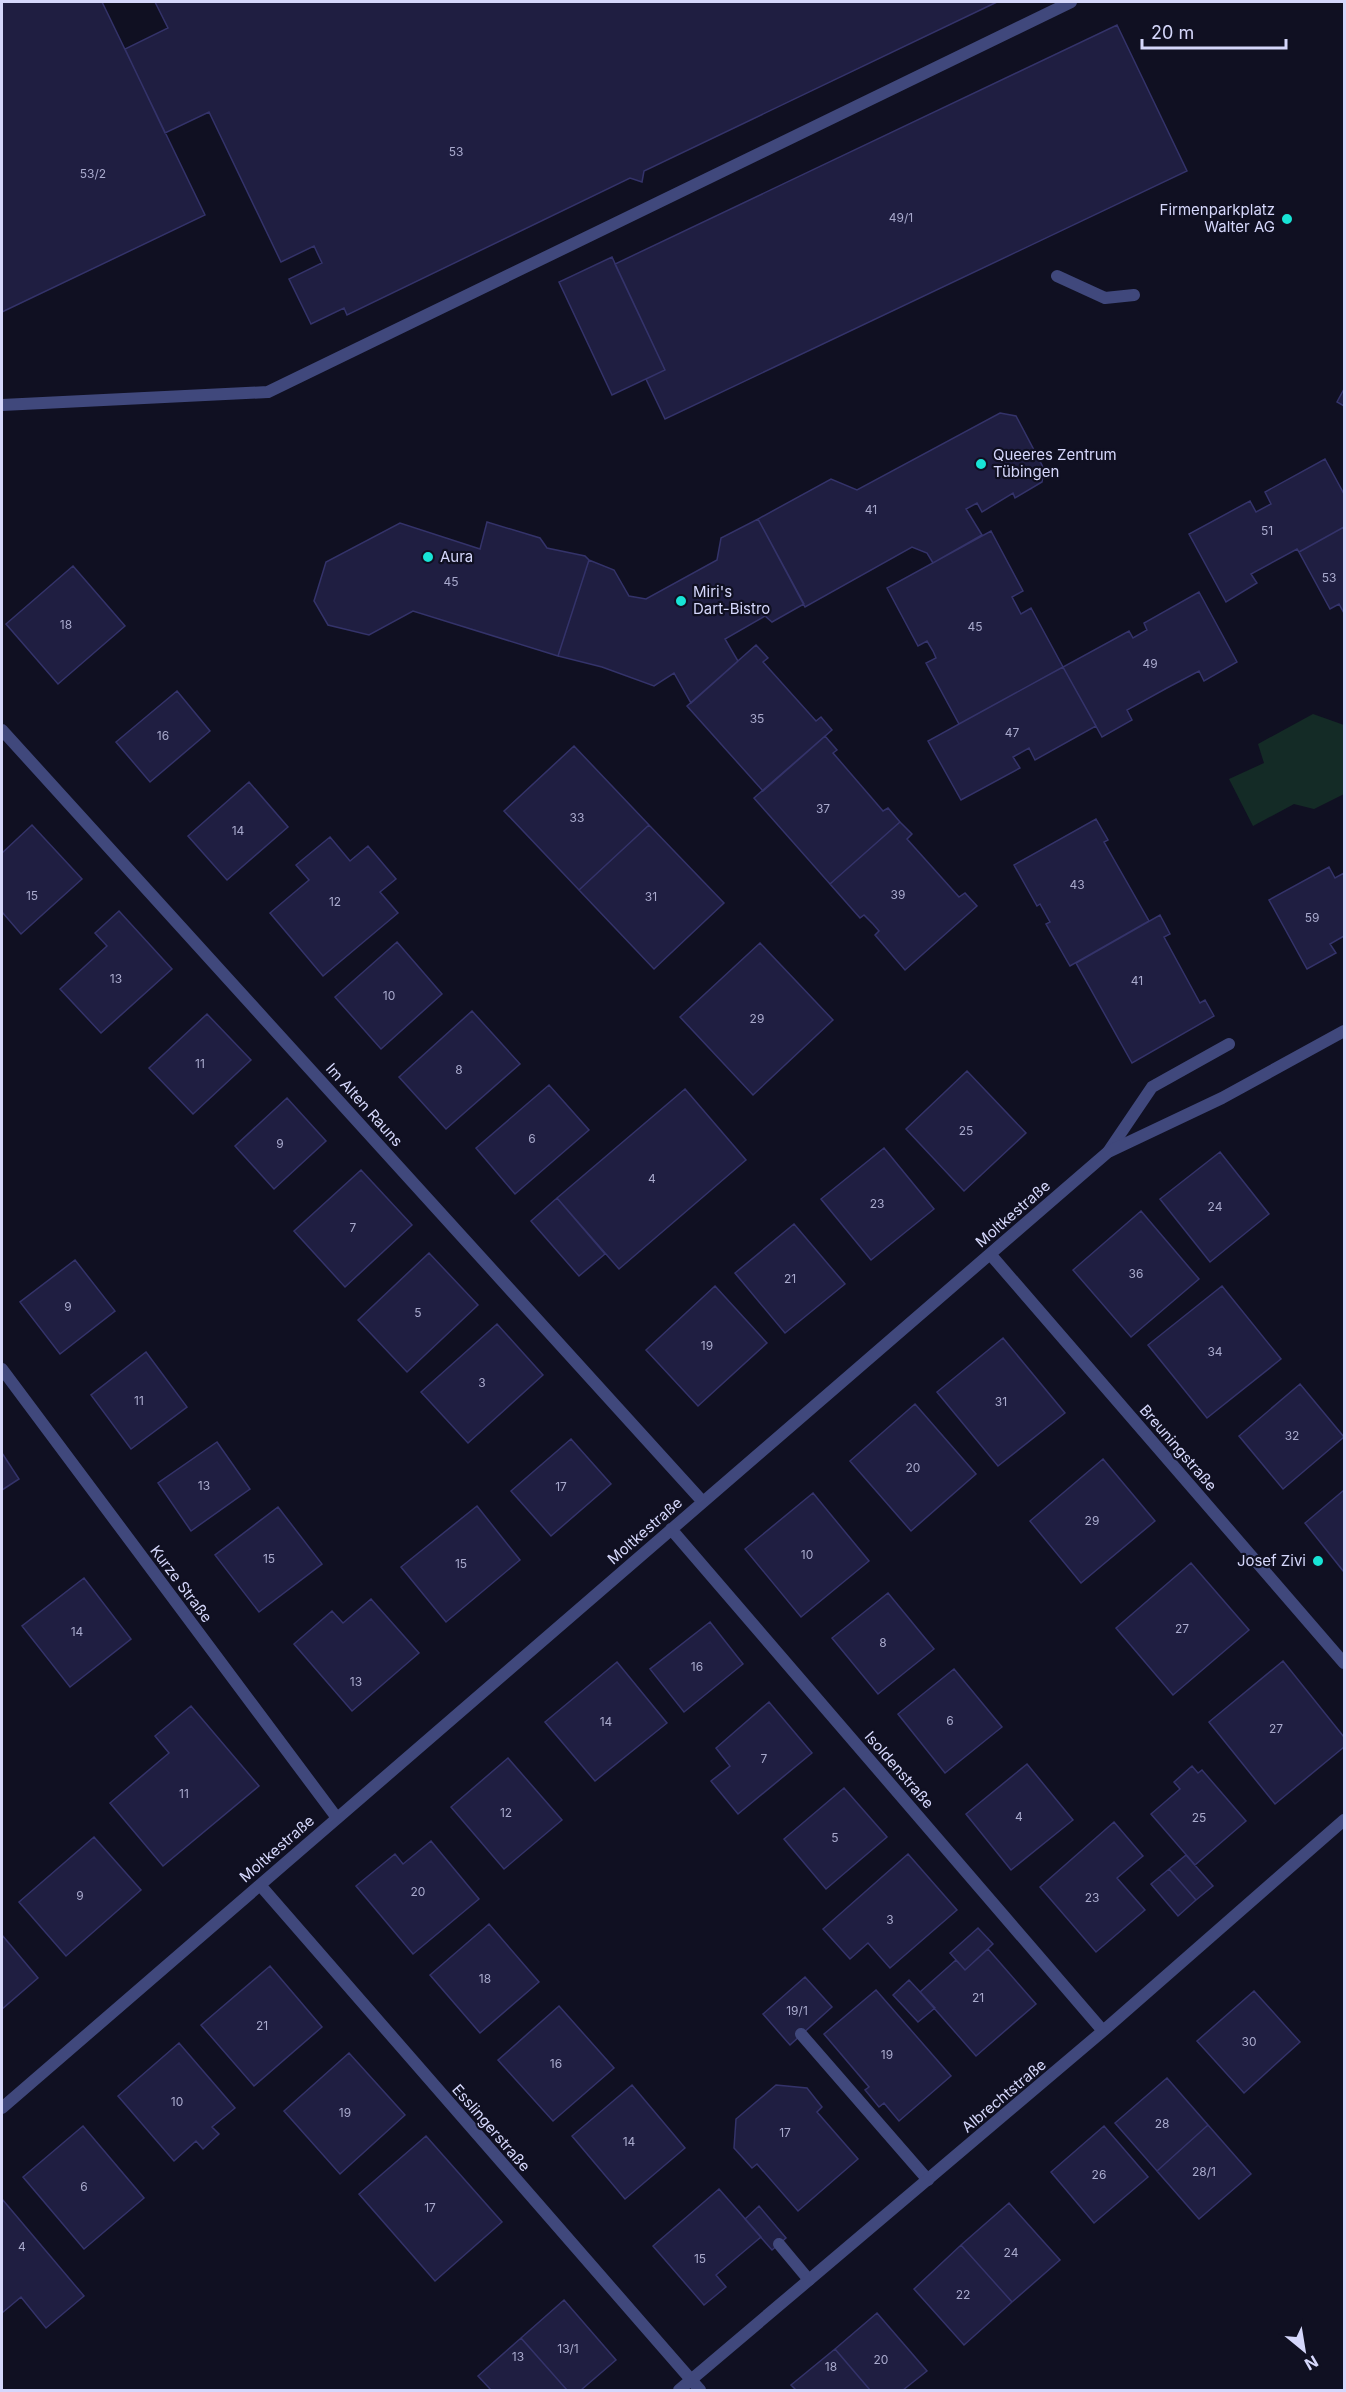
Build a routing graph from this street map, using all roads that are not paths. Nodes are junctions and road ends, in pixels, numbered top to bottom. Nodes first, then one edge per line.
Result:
1 (1071, 2) edge
2 (1057, 276) dead end
3 (1134, 295) dead end
4 (2, 405) edge
5 (2, 730) edge
6 (1344, 1031) edge
7 (1228, 1044) dead end
8 (1108, 1152) junction
9 (990, 1254) junction
10 (2, 1369) edge
11 (703, 1502) junction
12 (671, 1529) junction
13 (1344, 1663) edge
14 (337, 1818) junction
15 (1344, 1820) edge
16 (260, 1885) junction
17 (1103, 2031) junction
18 (801, 2034) dead end
19 (2, 2108) edge
20 (928, 2180) junction
21 (778, 2244) dead end
22 (809, 2280) junction
23 (691, 2380) junction
24 (679, 2391) edge
25 (700, 2391) edge

1 - 4 street
2 - 3 street
5 - 11 street, Im Alten Rauns
6 - 8 street, Moltkestraße
7 - 8 street
8 - 9 street, Moltkestraße
9 - 11 street, Moltkestraße
9 - 13 street, Breuningstraße
10 - 14 street, Kurze Straße
11 - 12 street, Moltkestraße
12 - 14 street, Moltkestraße
12 - 17 street, Isoldenstraße
14 - 16 street, Moltkestraße
15 - 17 street, Albrechtstraße
16 - 19 street, Moltkestraße
16 - 23 street, Esslingerstraße
17 - 20 street, Albrechtstraße
18 - 20 street
20 - 22 street, Albrechtstraße
21 - 22 street
22 - 23 street, Albrechtstraße
23 - 24 street, Albrechtstraße
23 - 25 street, Esslingerstraße

